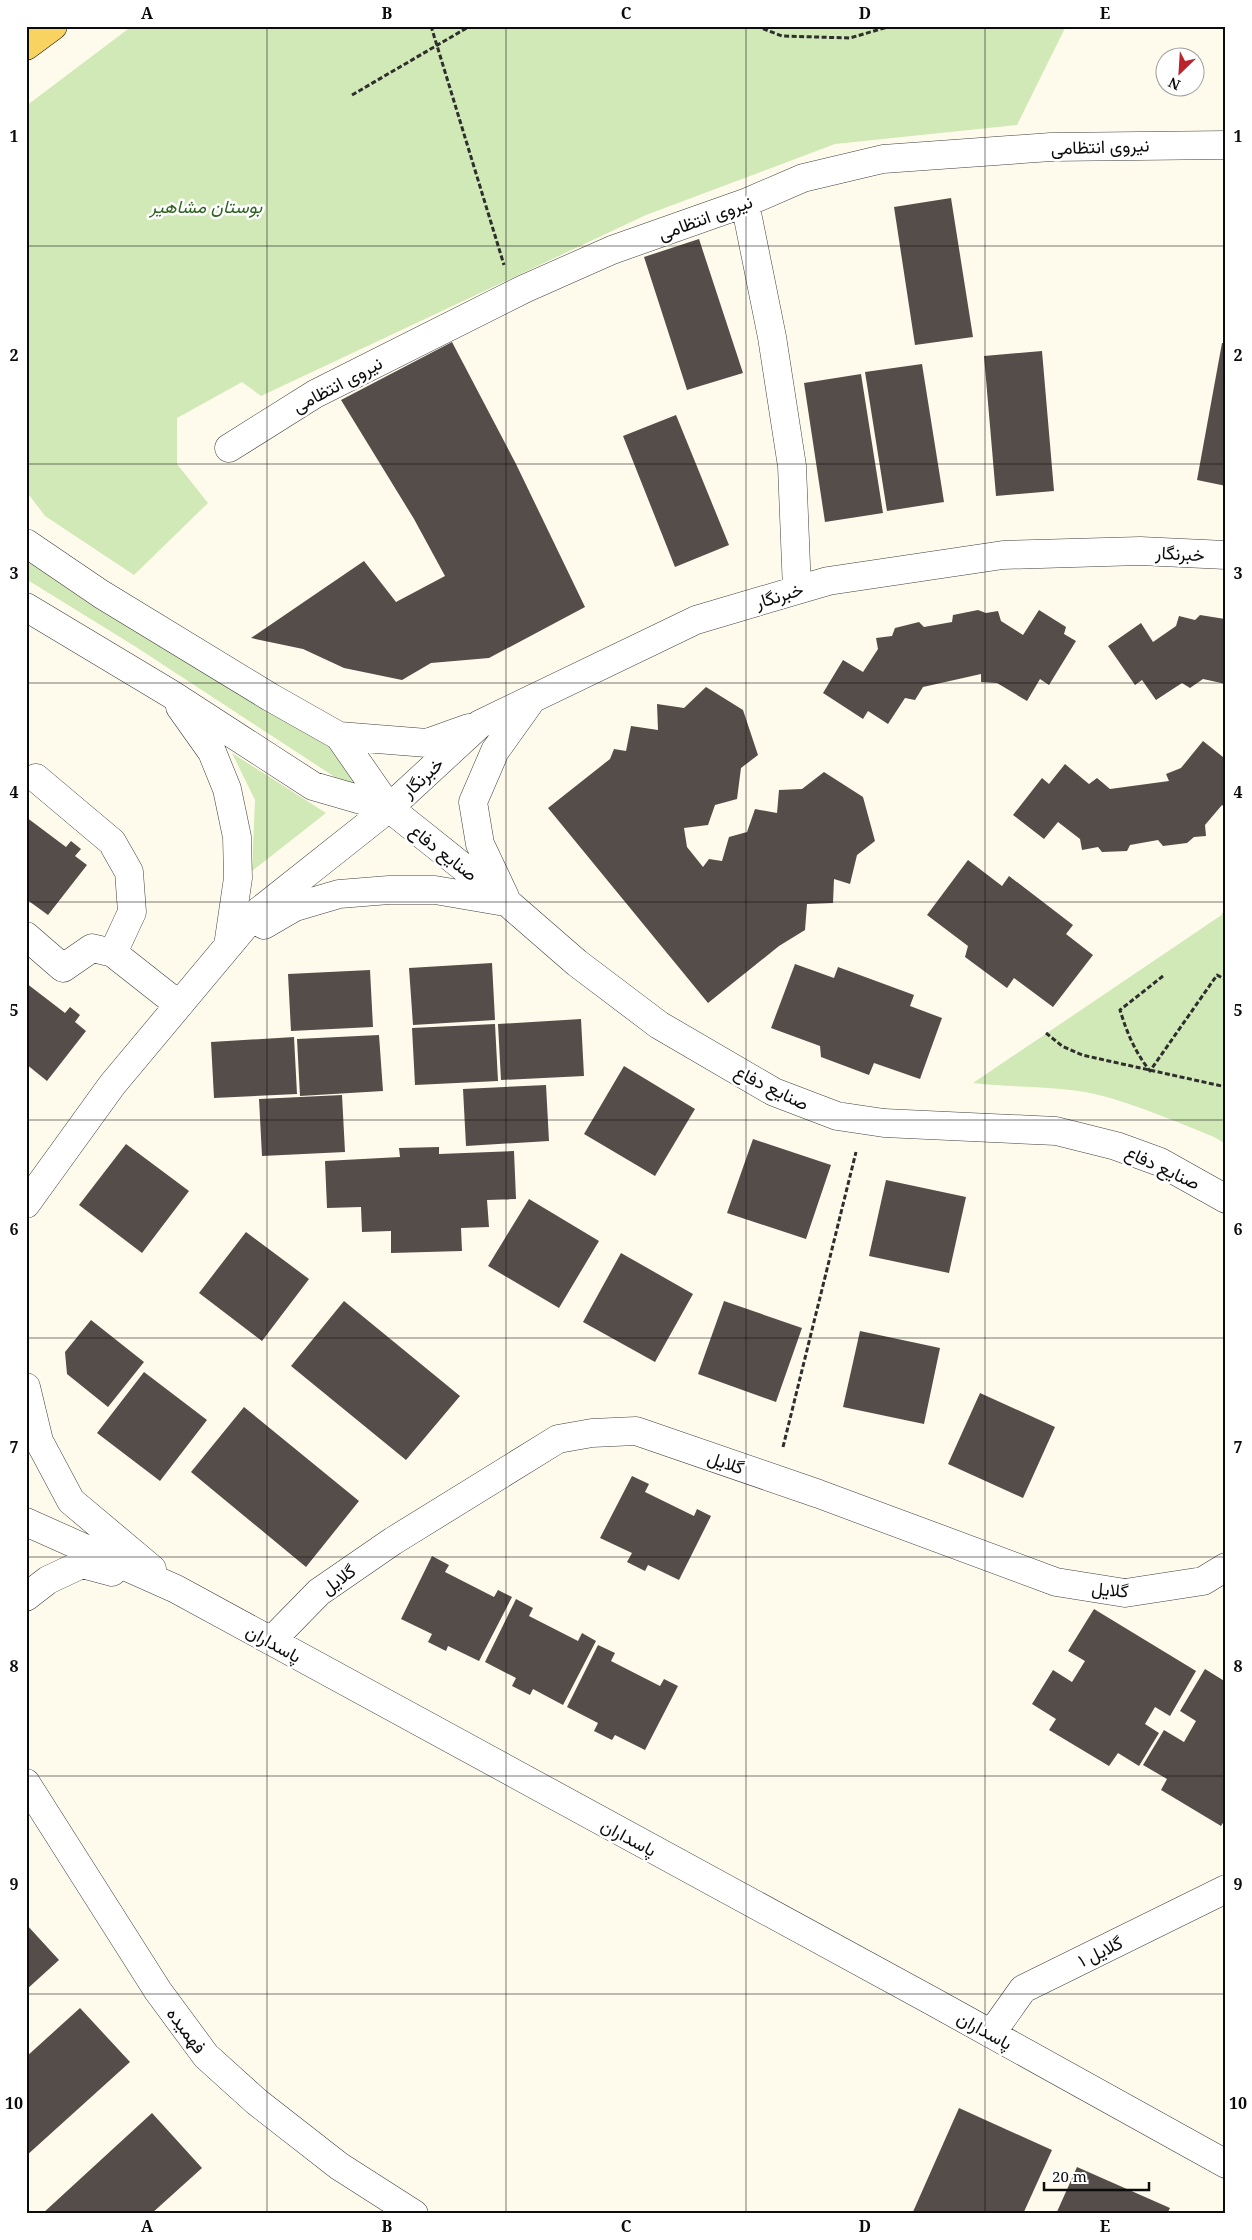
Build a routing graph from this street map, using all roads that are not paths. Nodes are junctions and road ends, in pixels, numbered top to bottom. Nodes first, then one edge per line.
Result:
1 (53, 26) edge
2 (26, 46) edge
3 (1226, 144) edge
4 (745, 203) junction
5 (229, 448) dead end
6 (26, 543) edge
7 (1226, 555) edge
8 (797, 590) junction
9 (26, 607) edge
10 (171, 694) junction
11 (533, 698) junction
12 (480, 724) junction
13 (339, 736) junction
14 (36, 778) dead end
15 (389, 808) junction
16 (508, 903) junction
17 (26, 936) edge
18 (228, 946) junction
19 (112, 953) junction
20 (179, 1005) junction
21 (1226, 1198) edge
22 (26, 1204) edge
23 (26, 1387) edge
24 (26, 1522) edge
25 (1226, 1567) edge
26 (176, 1589) junction
27 (26, 1597) edge
28 (271, 1641) junction
29 (26, 1784) edge
30 (1226, 1889) edge
31 (991, 2034) junction
32 (1226, 2164) edge
33 (414, 2214) edge

1 - 2 main road
3 - 4 street, نیروی انتظامی
4 - 5 street, نیروی انتظامی
4 - 8 street
6 - 13 street
7 - 8 street, خبرنگار
8 - 11 street, خبرنگار
9 - 10 street
10 - 15 street
10 - 18 street
11 - 12 street, خبرنگار
11 - 16 street
12 - 13 street
12 - 15 street, خبرنگار
13 - 15 street
14 - 19 street
15 - 16 street, صنایع دفاع
15 - 18 street, خبرنگار
16 - 18 street
16 - 21 street, صنایع دفاع
17 - 19 street
18 - 20 street, خبرنگار
19 - 20 street
20 - 22 street, خبرنگار
23 - 26 street
24 - 26 street, پاسداران
25 - 28 street, گلایل
26 - 27 street
26 - 28 street, پاسداران
28 - 31 street, پاسداران
29 - 33 street, فهمیده
30 - 31 street, گلایل ۱
31 - 32 street, پاسداران

